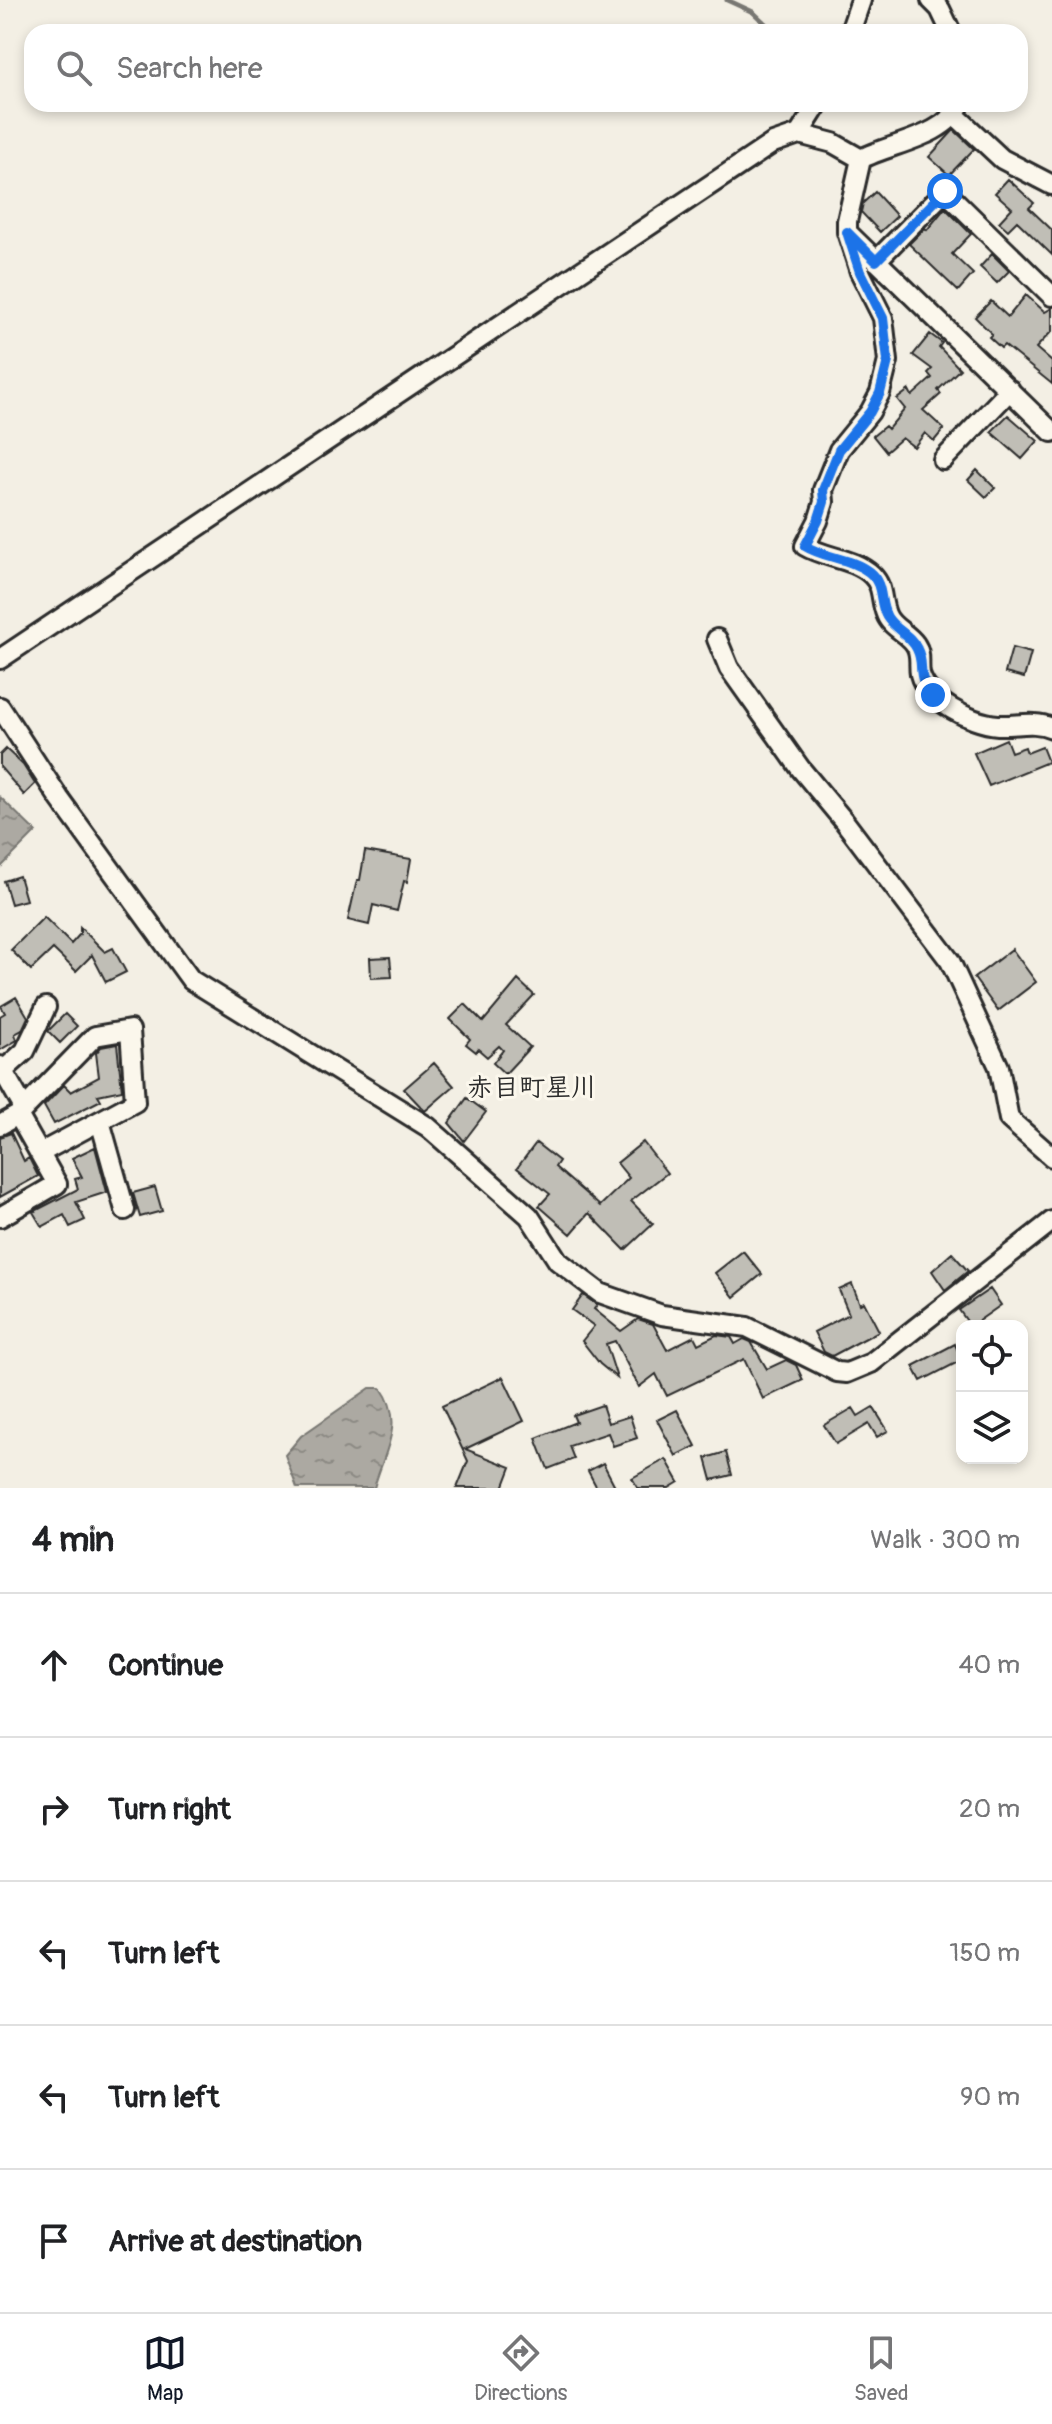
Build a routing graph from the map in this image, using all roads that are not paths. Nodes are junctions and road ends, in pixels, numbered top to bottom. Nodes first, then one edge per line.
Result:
1 (861, 0) edge
2 (931, 0) edge
3 (853, 24) edge
4 (947, 24) edge
5 (813, 112) edge
6 (955, 112) edge
7 (959, 112) edge
8 (799, 134) junction
9 (861, 159) junction
10 (1052, 185) edge
11 (847, 232) junction
12 (876, 261) junction
13 (1052, 296) edge
14 (1010, 390) junction
15 (1049, 423) edge
16 (943, 460) dead end
17 (717, 639) dead end
18 (0, 659) edge
19 (0, 707) edge
20 (1052, 728) edge
21 (46, 1007) dead end
22 (2, 1068) edge
23 (21, 1112) junction
24 (100, 1121) junction
25 (0, 1125) edge
26 (40, 1153) junction
27 (1052, 1157) edge
28 (125, 1210) dead end
29 (0, 1217) edge
30 (1052, 1221) edge

1 - 3 street
2 - 4 street
5 - 8 street
6 - 9 street
7 - 10 street
8 - 9 street
8 - 18 street
9 - 11 street
11 - 12 street
11 - 20 street
12 - 13 street
12 - 14 street
14 - 15 street
14 - 16 street
17 - 27 street
19 - 30 street
21 - 22 street
22 - 23 street
23 - 24 street
23 - 25 street
23 - 26 street
24 - 26 street
24 - 28 street
26 - 29 street

